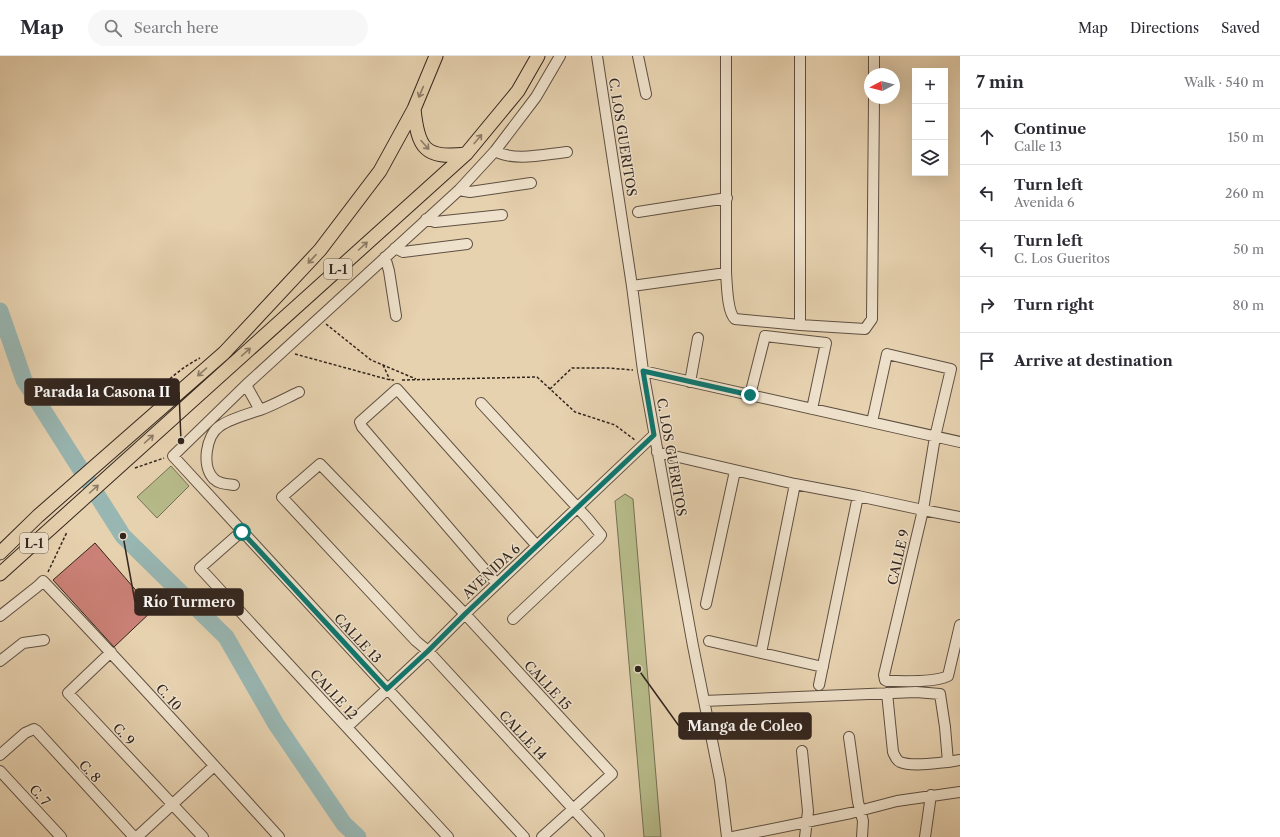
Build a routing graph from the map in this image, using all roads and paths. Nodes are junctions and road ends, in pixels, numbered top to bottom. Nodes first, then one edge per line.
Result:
1 (436, 56) edge
2 (538, 56) edge
3 (560, 56) edge
4 (597, 56) edge
5 (638, 56) edge
6 (726, 56) edge
7 (800, 56) edge
8 (874, 56) edge
9 (874, 68) edge
10 (646, 94) dead end
11 (874, 104) edge
12 (414, 109) junction
13 (495, 151) junction
14 (567, 152) dead end
15 (466, 154) junction
16 (531, 183) dead end
17 (459, 190) junction
18 (727, 198) junction
19 (638, 212) dead end
20 (502, 215) dead end
21 (426, 219) junction
22 (467, 244) dead end
23 (395, 248) junction
24 (385, 257) junction
25 (726, 273) junction
26 (632, 286) junction
27 (396, 316) dead end
28 (319, 318) junction
29 (800, 325) junction
30 (698, 338) dead end
31 (283, 350) junction
32 (200, 358) dead end
33 (383, 365) junction
34 (643, 371) junction
35 (416, 379) junction
36 (390, 380) junction
37 (690, 382) junction
38 (246, 385) junction
39 (550, 389) junction
40 (299, 392) dead end
41 (750, 395) junction
42 (152, 402) dead end
43 (481, 403) dead end
44 (812, 409) junction
45 (260, 410) junction
46 (872, 422) junction
47 (654, 435) junction
48 (935, 437) junction
49 (960, 442) edge
50 (642, 446) junction
51 (657, 452) junction
52 (173, 456) junction
53 (135, 468) dead end
54 (735, 471) junction
55 (795, 484) junction
56 (234, 485) dead end
57 (858, 496) junction
58 (577, 508) junction
59 (923, 510) junction
60 (960, 517) edge
61 (67, 532) dead end
62 (242, 532) junction
63 (537, 546) junction
64 (0, 553) edge
65 (0, 574) edge
66 (41, 584) junction
67 (497, 584) junction
68 (706, 604) dead end
69 (465, 614) junction
70 (0, 616) edge
71 (513, 619) dead end
72 (960, 625) edge
73 (44, 640) dead end
74 (709, 640) dead end
75 (428, 651) junction
76 (111, 652) junction
77 (761, 653) junction
78 (0, 662) edge
79 (822, 667) junction
80 (818, 684) dead end
81 (387, 689) junction
82 (887, 693) junction
83 (704, 701) junction
84 (347, 727) junction
85 (849, 738) dead end
86 (802, 751) dead end
87 (0, 755) edge
88 (960, 760) edge
89 (948, 762) junction
90 (214, 766) junction
91 (0, 770) edge
92 (960, 792) edge
93 (931, 796) junction
94 (172, 805) junction
95 (573, 809) junction
96 (860, 810) junction
97 (807, 822) junction
98 (61, 837) edge
99 (135, 837) edge
100 (202, 837) edge
101 (279, 837) edge
102 (448, 837) edge
103 (524, 837) edge
104 (542, 837) edge
105 (599, 837) edge
106 (727, 837) edge
107 (733, 837) edge
108 (805, 837) edge
109 (862, 837) edge
110 (925, 837) edge

1 -> 12 main road, L-1
15 -> 2 main road, L-1
3 - 13 street
4 - 26 street, C. LOS GUERITOS
5 - 10 street
6 - 18 street
7 - 29 street
8 - 9 street
11 - 29 street
12 -> 15 main road
12 -> 64 main road, L-1
13 - 14 street
13 - 17 street
65 -> 15 main road, L-1
16 - 17 street
17 - 21 street
18 - 19 street
18 - 25 street
20 - 21 street
21 - 23 street
22 - 23 street
23 - 24 street
24 - 27 street
24 - 28 street
25 - 26 street
25 - 29 street
26 - 34 street, C. LOS GUERITOS
28 - 31 street
28 - 33 path
30 - 37 street
31 - 36 path
31 - 38 street
32 - 42 path
33 - 35 path
33 - 36 path
34 - 37 street
34 - 39 path
34 - 47 street, C. LOS GUERITOS
35 - 36 path
35 - 39 path
37 - 41 street
38 - 45 street
38 - 52 street
39 - 50 path
40 - 45 street
41 - 44 street
41 - 44 street
43 - 58 street
44 - 46 street
45 - 56 street
46 - 48 street
46 - 48 street, CALLE 9
47 - 50 street, AVENIDA 6
47 - 51 street, C. LOS GUERITOS
48 - 49 street
48 - 59 street, CALLE 9
50 - 58 street, AVENIDA 6
51 - 54 street
51 - 83 street, C. LOS GUERITOS
52 - 53 path
52 - 62 street, CALLE 13
54 - 55 street
54 - 68 street
55 - 57 street
55 - 77 street
57 - 59 street
57 - 79 street
58 - 63 street, AVENIDA 6
58 - 71 street
59 - 60 street
59 - 72 street, CALLE 9
61 - 66 path
62 - 81 street, CALLE 13
62 - 84 street, CALLE 12
63 - 67 street, AVENIDA 6
63 - 67 street
66 - 70 street
66 - 76 street, C. 10
67 - 69 street, AVENIDA 6
69 - 75 street, AVENIDA 6
69 - 75 street, CALLE 15
69 - 95 street, CALLE 15
73 - 78 street
74 - 77 street
75 - 81 street, AVENIDA 6
75 - 95 street, CALLE 14
76 - 90 street, C. 10
76 - 94 street, C. 9
77 - 79 street
79 - 80 street
81 - 84 street, AVENIDA 6
81 - 103 street, CALLE 13
82 - 83 street
82 - 89 street
82 - 89 street
83 - 106 street, C. LOS GUERITOS
84 - 102 street, CALLE 12
85 - 96 street
86 - 97 street
87 - 99 street, C. 8
88 - 89 street
90 - 94 street
90 - 101 street, C. 10
91 - 98 street, C. 7
92 - 93 street
93 - 96 street
93 - 110 street
94 - 99 street
94 - 100 street, C. 9
95 - 104 street
95 - 105 street, CALLE 14
96 - 97 street
96 - 109 street
97 - 107 street
97 - 108 street

